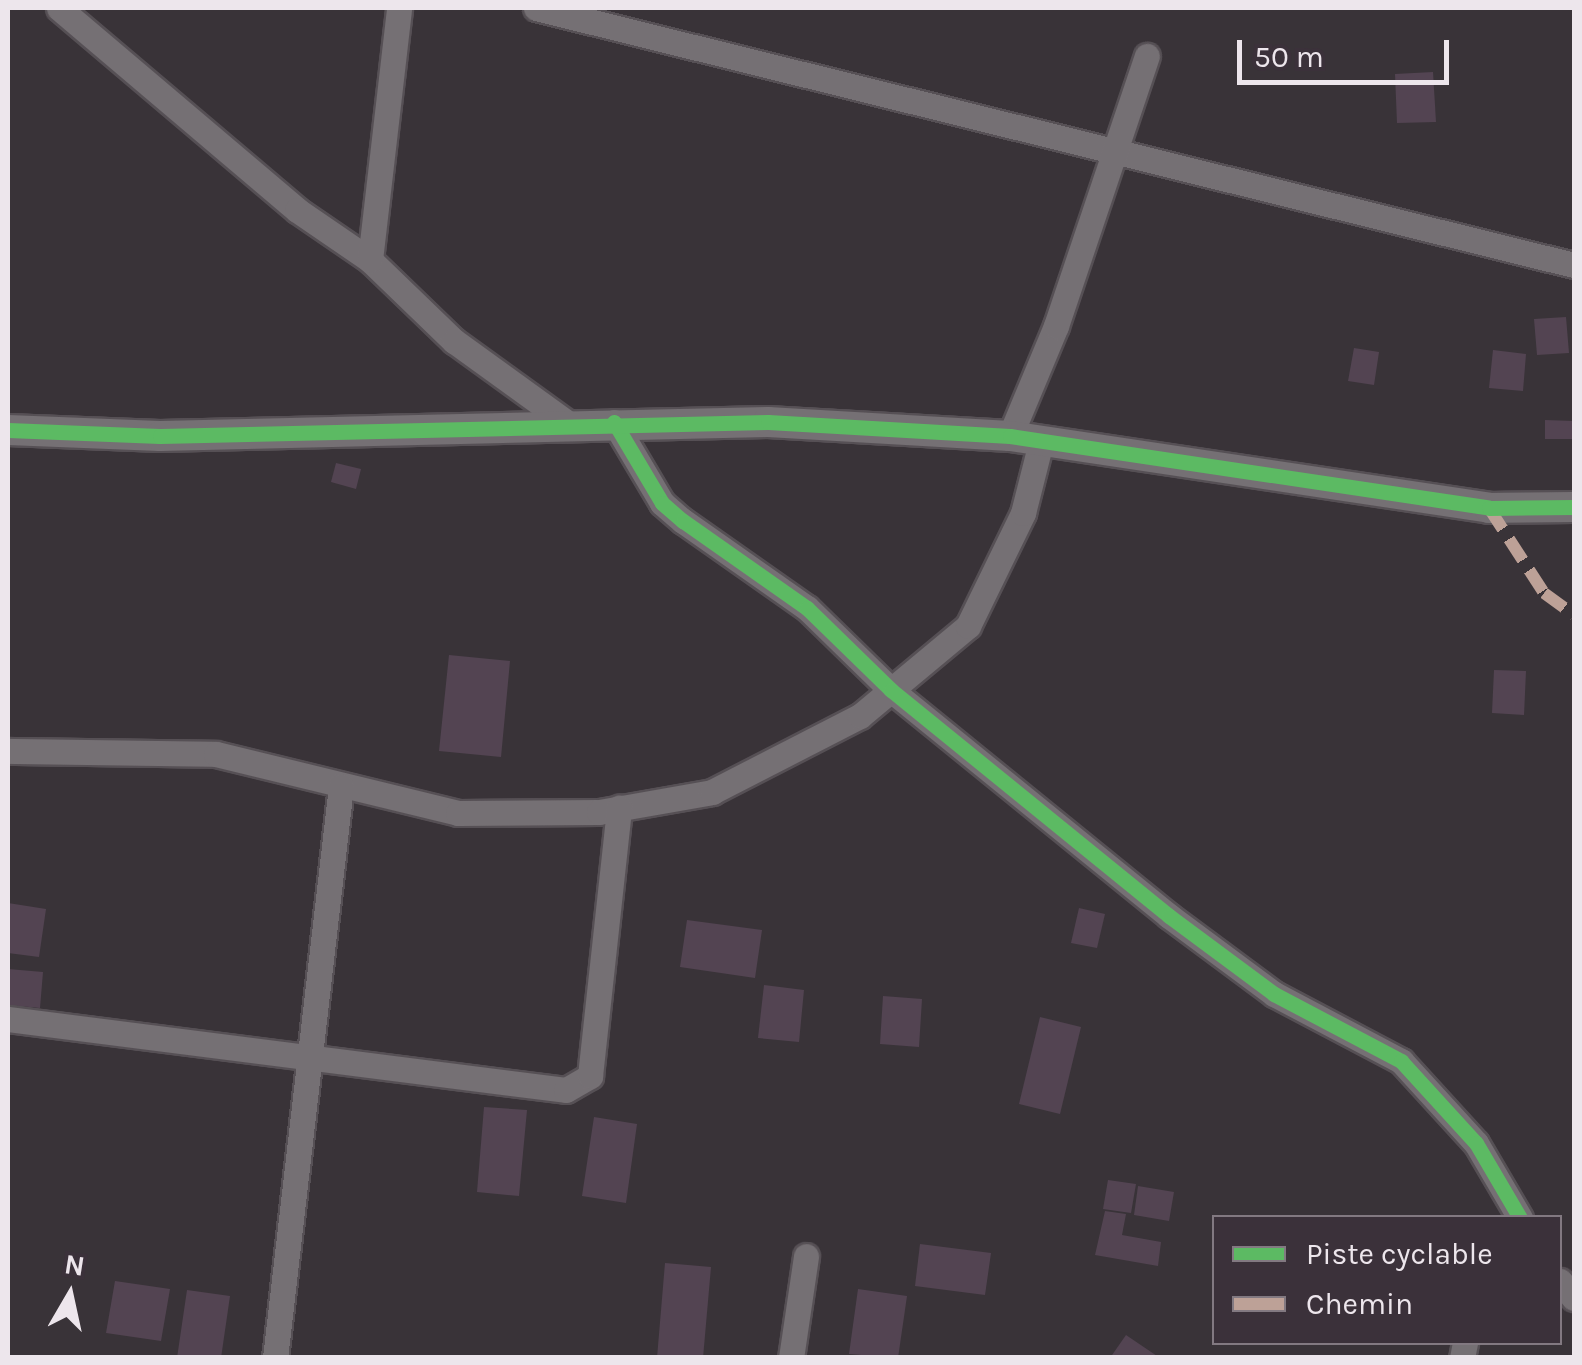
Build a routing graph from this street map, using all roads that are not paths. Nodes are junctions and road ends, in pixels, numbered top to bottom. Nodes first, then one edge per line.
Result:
1 (59, 8) edge
2 (399, 8) edge
3 (536, 8) edge
4 (1147, 56) dead end
5 (1112, 154) junction
6 (370, 260) junction
7 (1574, 265) edge
8 (566, 422) junction
9 (614, 422) junction
10 (8, 430) edge
11 (1010, 436) junction
12 (1041, 442) junction
13 (1574, 507) edge
14 (892, 690) junction
15 (14, 755) edge
16 (341, 786) junction
17 (618, 808) junction
18 (8, 1019) edge
19 (313, 1056) junction
20 (1502, 1206) edge
21 (806, 1256) dead end
22 (274, 1358) edge
23 (792, 1358) edge

1 - 6 street
2 - 6 street
3 - 5 street
4 - 5 street
5 - 7 street
5 - 11 street
6 - 8 street
8 - 9 street
8 - 10 street
9 - 11 street
9 - 14 street
11 - 12 street
12 - 13 street
12 - 14 street
14 - 17 street
14 - 20 street
15 - 16 street
16 - 17 street
16 - 19 street
17 - 19 street
18 - 19 street
19 - 22 street
21 - 23 street

